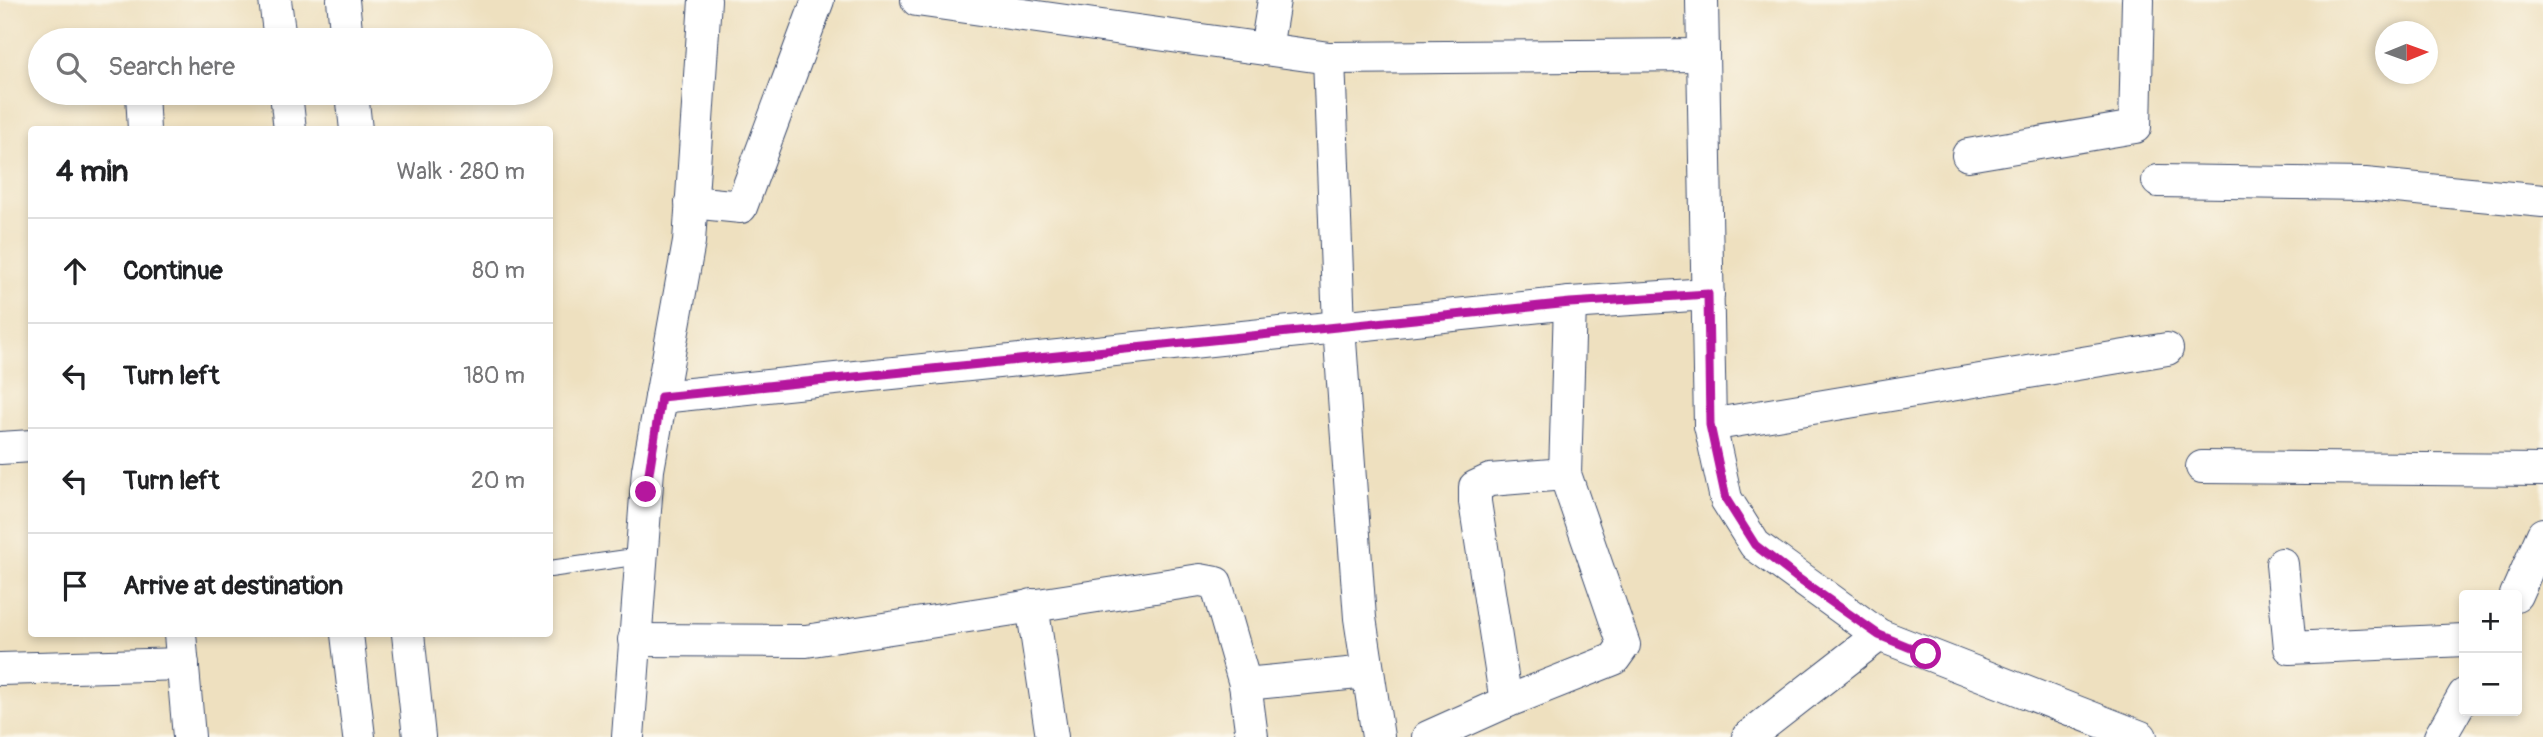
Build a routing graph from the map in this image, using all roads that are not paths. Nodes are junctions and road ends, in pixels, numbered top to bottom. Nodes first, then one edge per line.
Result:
1 (275, 0) edge
2 (343, 0) edge
3 (705, 0) edge
4 (818, 0) edge
5 (917, 0) edge
6 (1274, 0) edge
7 (1702, 0) edge
8 (2138, 0) edge
9 (278, 28) edge
10 (346, 28) edge
11 (1266, 49) junction
12 (1703, 55) junction
13 (1329, 58) junction
14 (143, 105) edge
15 (287, 105) edge
16 (353, 105) edge
17 (144, 126) edge
18 (290, 126) edge
19 (356, 126) edge
20 (1968, 155) dead end
21 (2158, 181) dead end
22 (2543, 201) edge
23 (691, 202) junction
24 (1708, 294) junction
25 (1570, 303) junction
26 (1339, 327) junction
27 (2168, 349) dead end
28 (661, 397) junction
29 (1710, 425) junction
30 (28, 446) edge
31 (0, 448) edge
32 (2202, 467) dead end
33 (2543, 470) edge
34 (1565, 474) junction
35 (2543, 534) edge
36 (641, 556) junction
37 (2282, 564) dead end
38 (553, 569) edge
39 (2518, 590) edge
40 (1032, 605) junction
41 (1879, 635) junction
42 (347, 637) edge
43 (408, 637) edge
44 (634, 640) junction
45 (2459, 640) edge
46 (181, 649) edge
47 (0, 669) edge
48 (1368, 672) junction
49 (1245, 684) junction
50 (1506, 702) junction
51 (2459, 704) edge
52 (189, 737) edge
53 (359, 737) edge
54 (419, 737) edge
55 (628, 737) edge
56 (1052, 737) edge
57 (1252, 737) edge
58 (1378, 737) edge
59 (1428, 737) edge
60 (1748, 737) edge
61 (2141, 737) edge
62 (2441, 737) edge

1 - 9 street
2 - 10 street
3 - 23 street
4 - 23 street
5 - 11 street
6 - 11 street
7 - 12 street
8 - 20 street
11 - 13 street
12 - 13 street
12 - 24 street
13 - 26 street
14 - 17 street
15 - 18 street
16 - 19 street
21 - 22 street
23 - 28 street
24 - 25 street
24 - 29 street
25 - 26 street
25 - 34 street
26 - 28 street
26 - 48 street
27 - 29 street
28 - 36 street
29 - 41 street
30 - 31 street
32 - 33 street
34 - 50 street
34 - 50 street
35 - 39 street
36 - 38 lane
36 - 44 street
37 - 45 street
40 - 44 street
40 - 49 street
40 - 56 street
41 - 60 street
41 - 61 street
42 - 53 street
43 - 54 street
44 - 55 street
46 - 47 street
46 - 52 street
48 - 49 street
48 - 58 street
49 - 57 street
50 - 59 street
51 - 62 street

